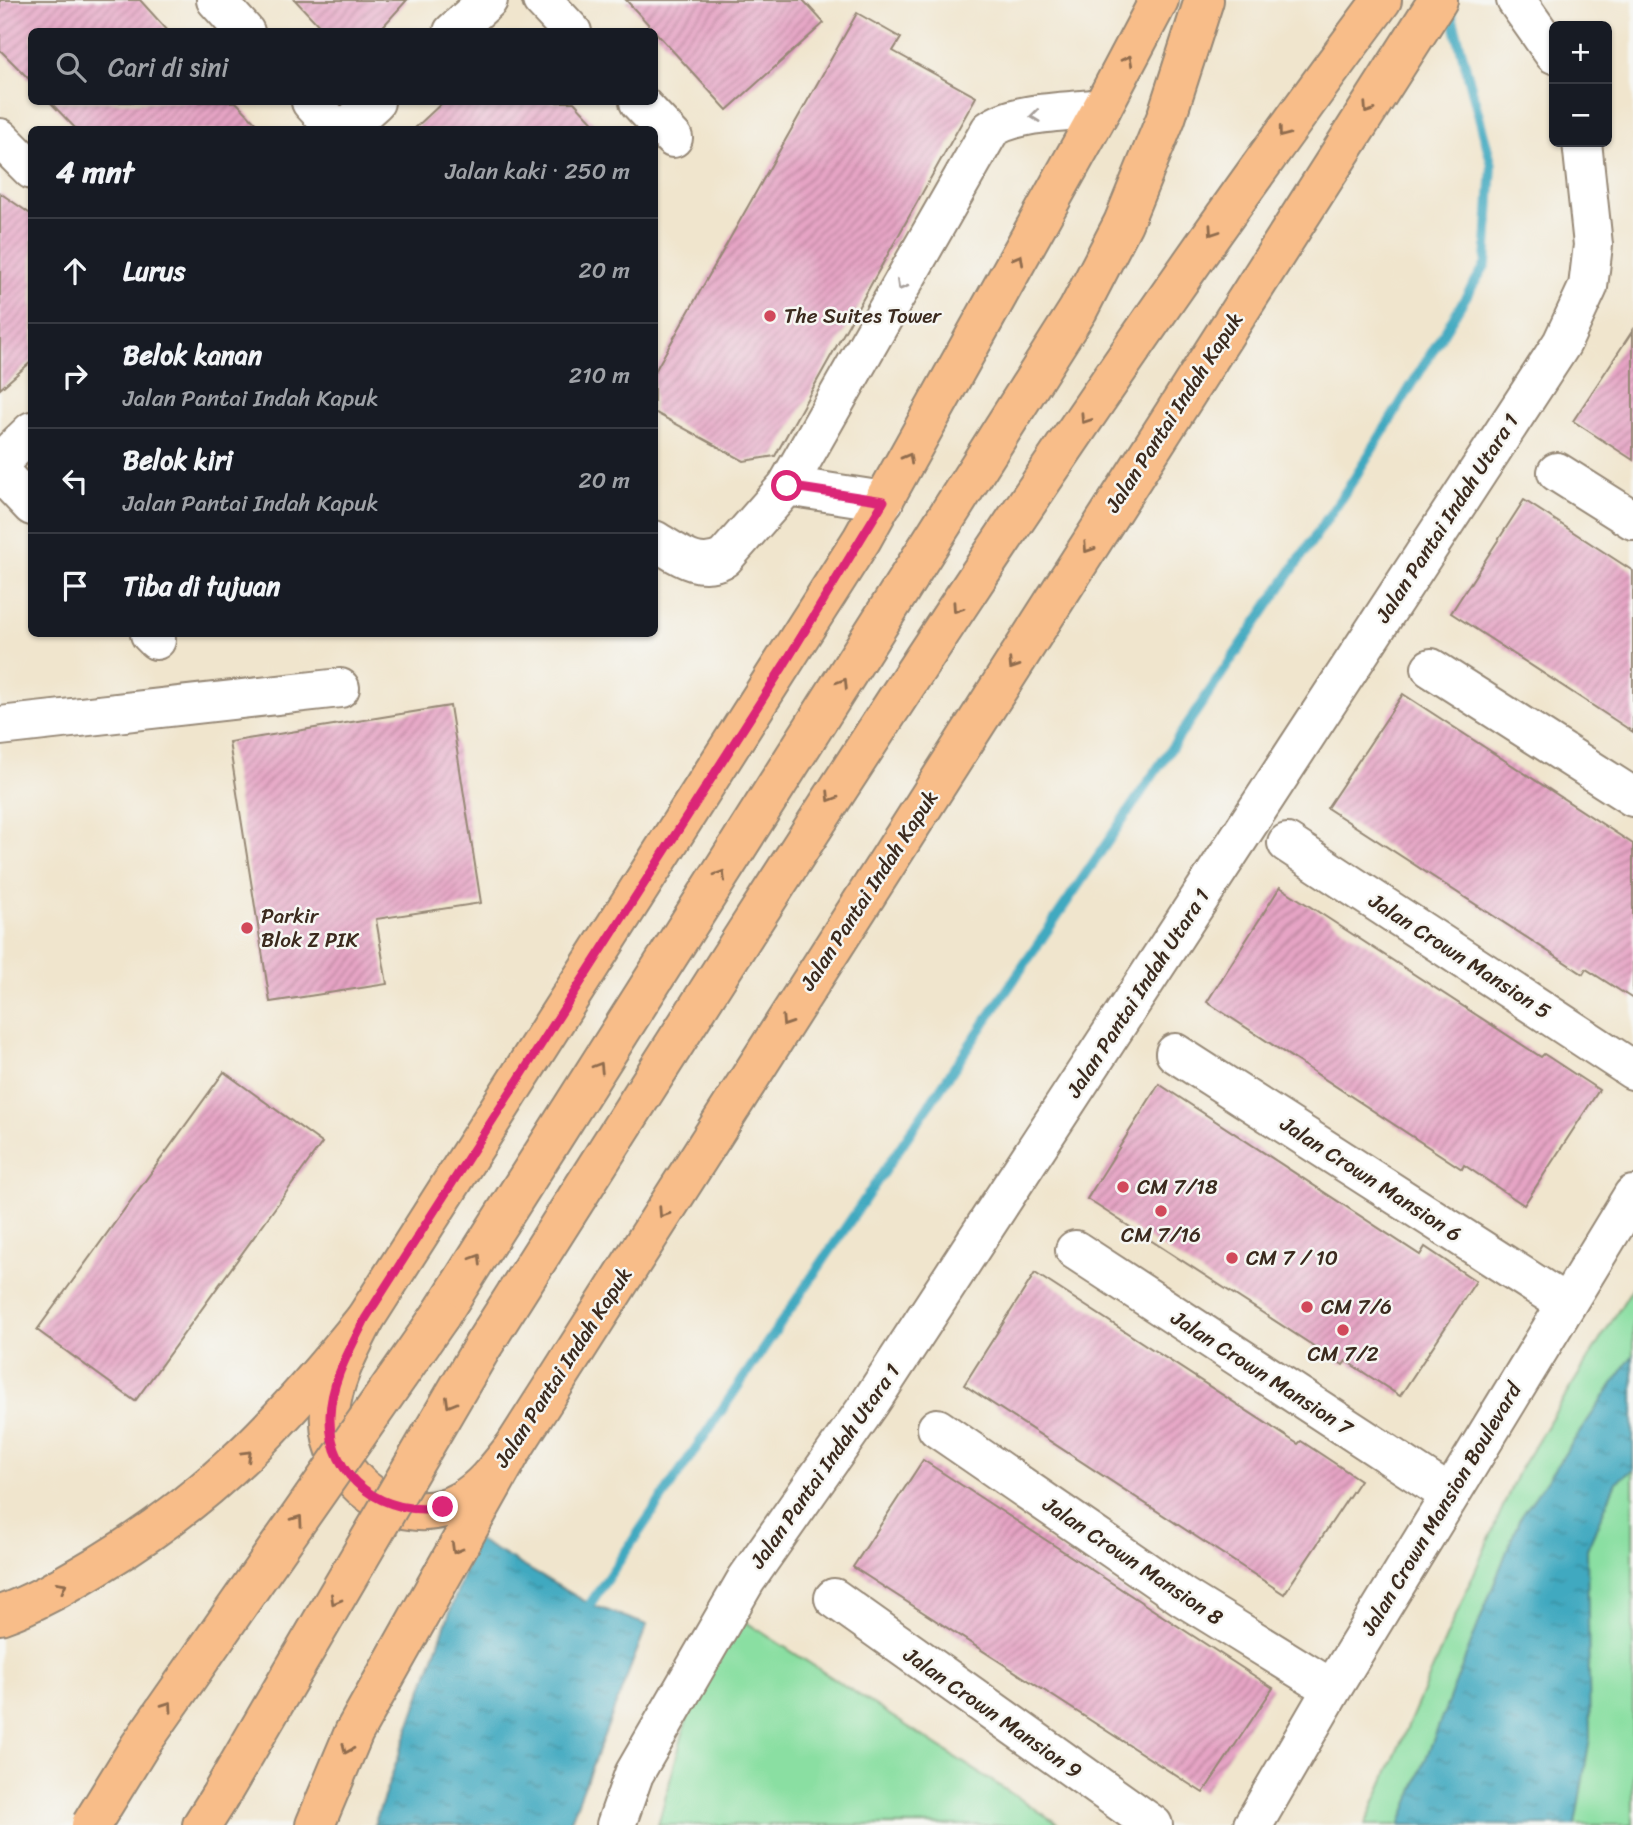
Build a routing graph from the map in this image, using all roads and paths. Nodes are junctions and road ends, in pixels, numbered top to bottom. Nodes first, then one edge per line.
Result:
1 (216, 0) edge
2 (488, 0) edge
3 (542, 0) edge
4 (1159, 0) edge
5 (1204, 0) edge
6 (1382, 0) edge
7 (1438, 0) edge
8 (1517, 0) edge
9 (241, 28) edge
10 (457, 28) edge
11 (568, 28) edge
12 (1549, 47) edge
13 (314, 105) edge
14 (372, 105) edge
15 (642, 105) edge
16 (1102, 108) junction
17 (333, 126) edge
18 (348, 126) edge
19 (0, 138) edge
20 (673, 138) dead end
21 (1583, 147) edge
22 (28, 166) edge
23 (28, 435) edge
24 (0, 462) edge
25 (0, 472) edge
26 (1557, 472) dead end
27 (787, 486) junction
28 (884, 501) junction
29 (28, 502) edge
30 (1633, 520) edge
31 (658, 542) edge
32 (1431, 668) dead end
33 (340, 688) dead end
34 (0, 726) edge
35 (1633, 797) edge
36 (1287, 843) dead end
37 (1175, 1053) dead end
38 (1633, 1070) edge
39 (1633, 1195) edge
40 (1075, 1250) dead end
41 (1566, 1304) junction
42 (365, 1319) junction
43 (937, 1428) dead end
44 (514, 1447) junction
45 (1450, 1495) junction
46 (834, 1598) dead end
47 (0, 1615) edge
48 (1332, 1689) junction
49 (139, 1747) junction
50 (209, 1816) edge
51 (74, 1825) edge
52 (91, 1825) edge
53 (315, 1825) edge
54 (616, 1825) edge
55 (1153, 1825) edge
56 (1253, 1825) edge

1 - 9 street
2 - 10 street
3 - 11 street
16 -> 4 main road, Jalan Pantai Indah Kapuk
49 -> 5 main road, bridge
6 -> 50 main road, bridge
7 -> 44 main road, Jalan Pantai Indah Kapuk
8 - 12 street
13 - 17 street
14 - 18 street
15 - 20 street
16 -> 27 street
28 -> 16 main road, Jalan Pantai Indah Kapuk
19 - 22 street
21 - 54 street, Jalan Pantai Indah Utara 1
23 - 24 street
25 - 29 street
26 - 30 street
27 - 28 street
27 - 31 street
28 - 42 main road, Jalan Pantai Indah Kapuk
32 - 35 street
33 - 34 street
36 - 38 street, Jalan Crown Mansion 5
37 - 41 street, Jalan Crown Mansion 6
39 - 41 street, Jalan Crown Mansion Boulevard
40 - 45 street, Jalan Crown Mansion 7
41 - 45 street, Jalan Crown Mansion Boulevard
42 - 44 main road, Jalan Pantai Indah Kapuk
47 -> 42 main road
43 - 48 street, Jalan Crown Mansion 8
44 -> 53 main road
45 - 48 street, Jalan Crown Mansion Boulevard
46 - 55 street, Jalan Crown Mansion 9
48 - 56 street, Jalan Crown Mansion Boulevard
49 - 51 main road, bridge
49 - 52 main road, bridge

